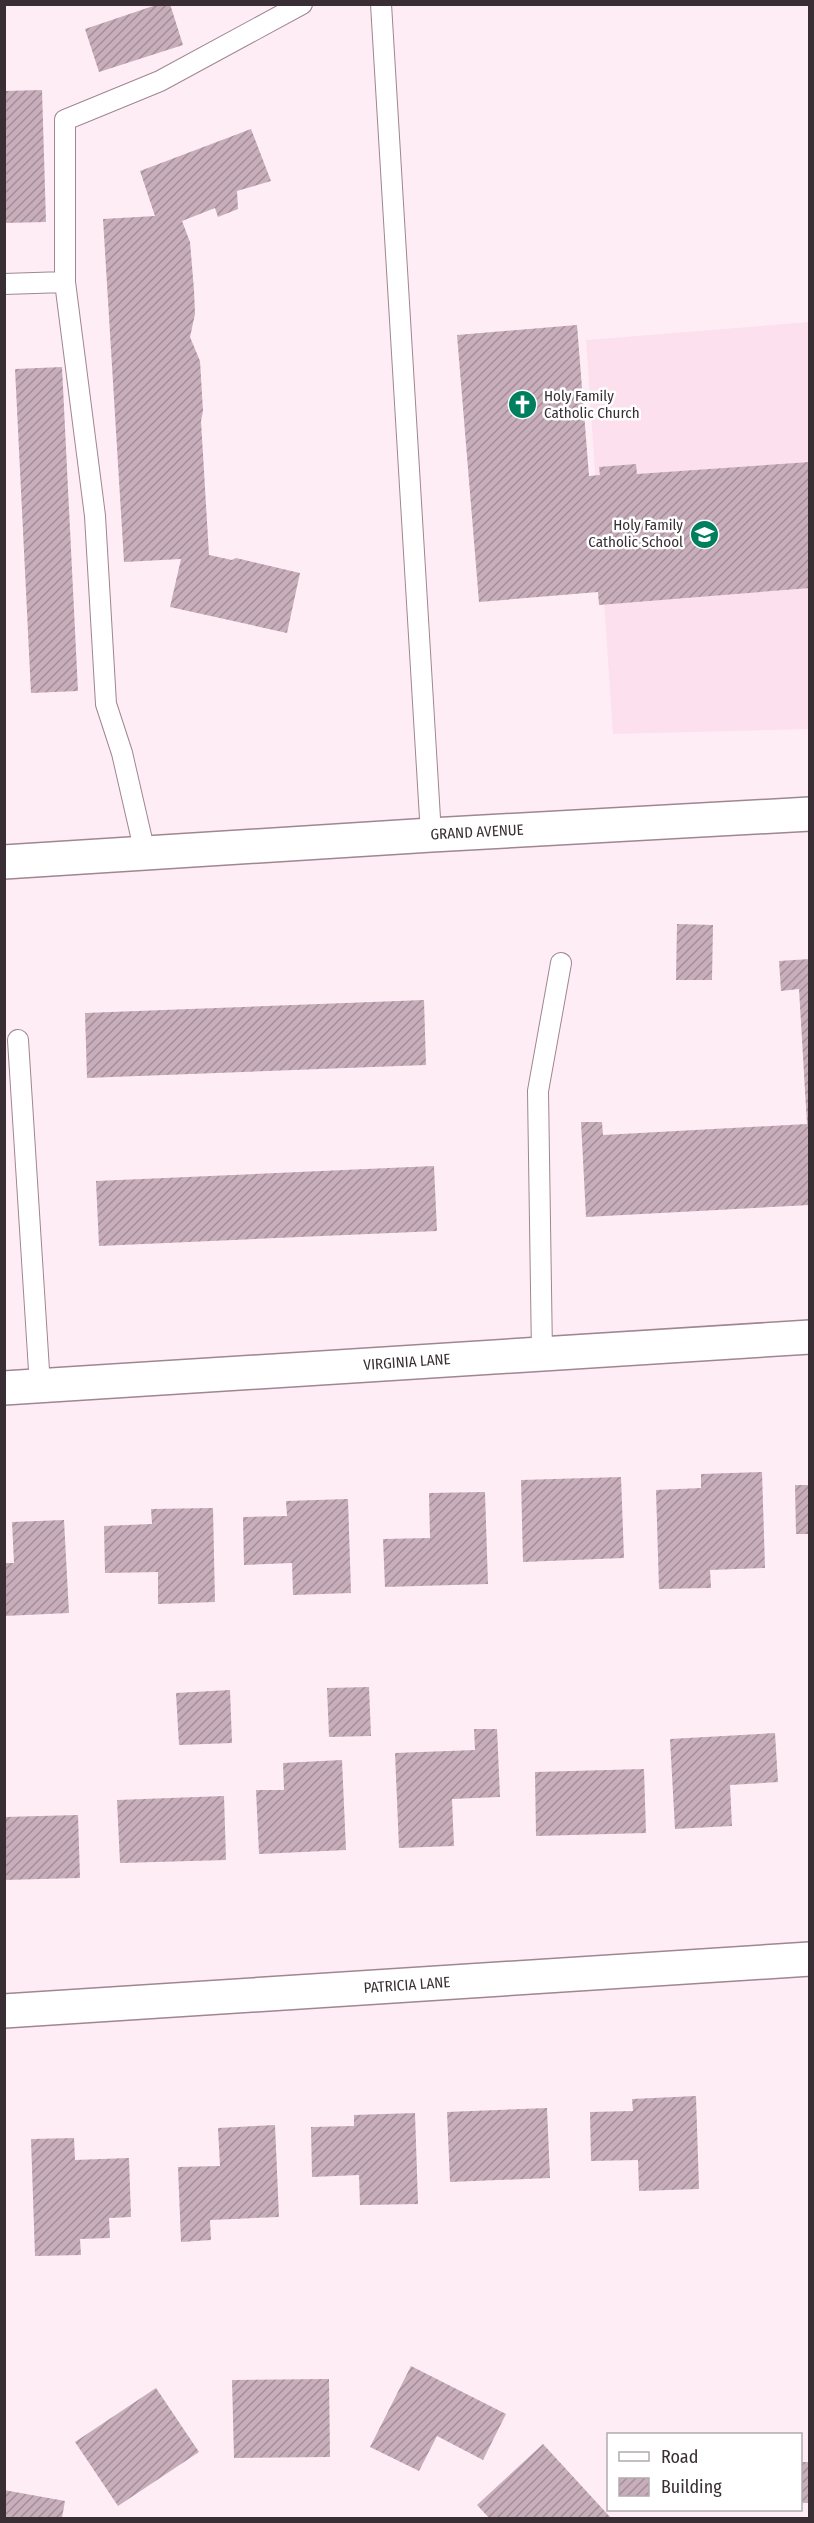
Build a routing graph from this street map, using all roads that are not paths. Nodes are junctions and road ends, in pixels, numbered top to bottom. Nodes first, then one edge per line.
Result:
1 (302, 4) edge
2 (381, 4) edge
3 (65, 282) junction
4 (4, 284) edge
5 (810, 814) edge
6 (431, 835) junction
7 (145, 853) junction
8 (4, 862) edge
9 (561, 963) dead end
10 (18, 1040) dead end
11 (810, 1337) edge
12 (542, 1354) junction
13 (40, 1386) junction
14 (4, 1388) edge
15 (810, 1959) edge
16 (4, 2011) edge

1 - 3 lane
2 - 6 lane
3 - 4 lane
3 - 7 lane
5 - 6 street, GRAND AVENUE
6 - 7 street, GRAND AVENUE
7 - 8 street, GRAND AVENUE
9 - 12 lane
10 - 13 lane
11 - 12 street, VIRGINIA LANE
12 - 13 street, VIRGINIA LANE
13 - 14 street, VIRGINIA LANE
15 - 16 street, PATRICIA LANE

